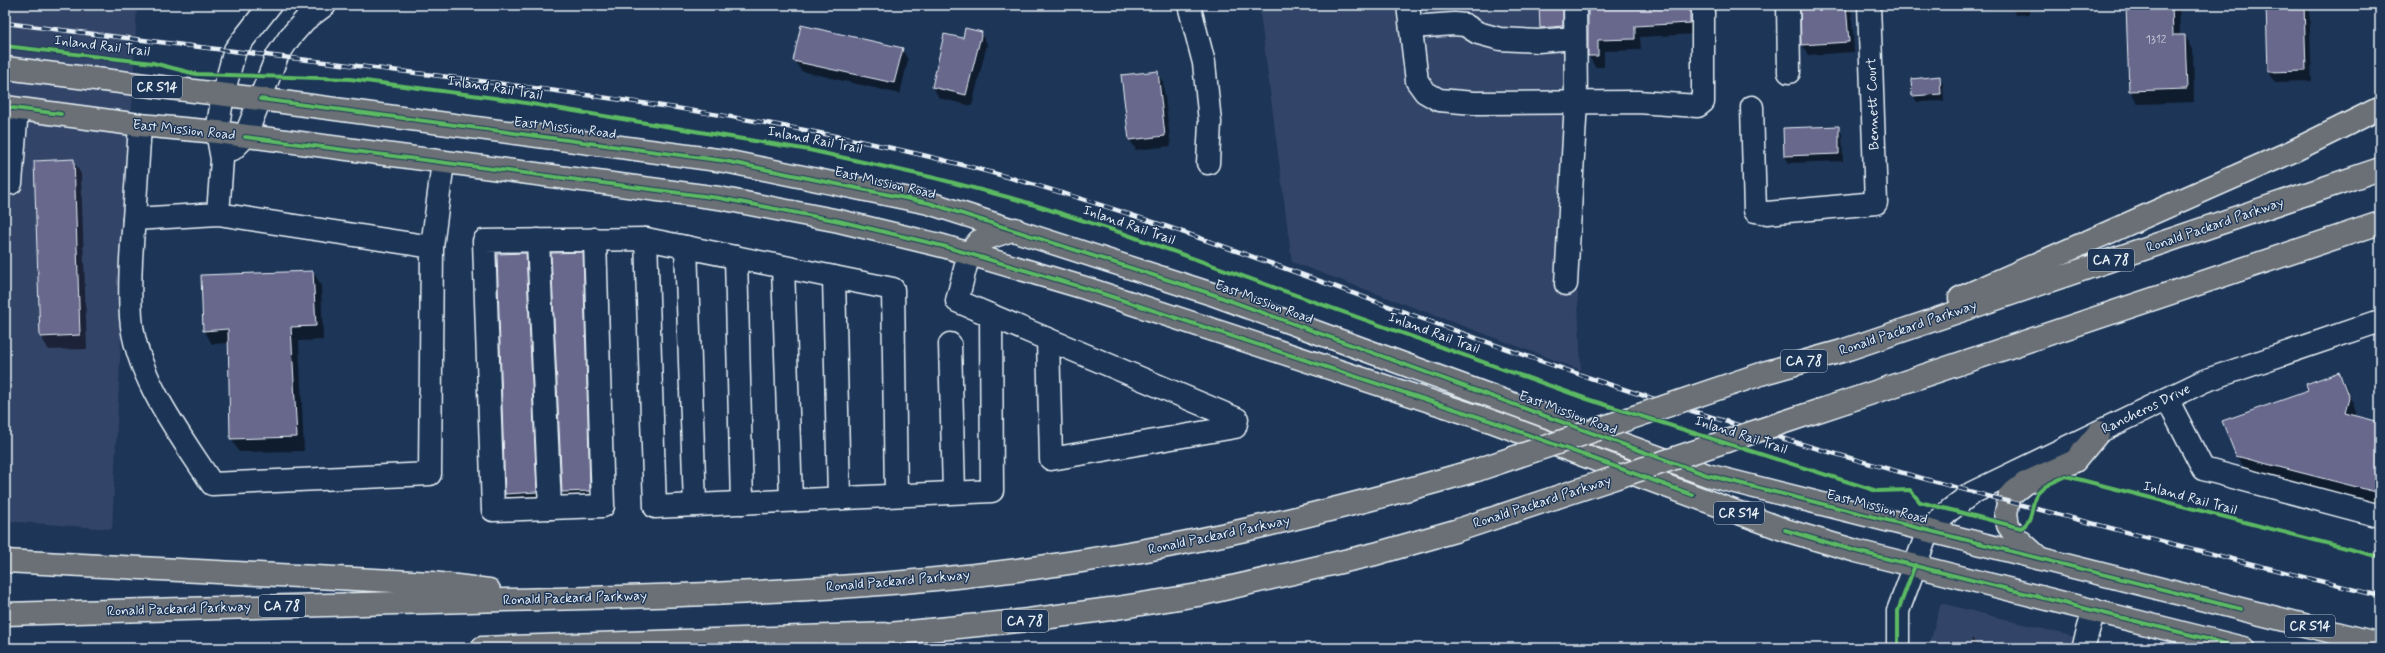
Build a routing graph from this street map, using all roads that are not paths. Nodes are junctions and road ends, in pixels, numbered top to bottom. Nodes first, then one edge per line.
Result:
1 (270, 5) edge
2 (325, 5) edge
3 (1189, 5) edge
4 (1408, 5) edge
5 (1575, 5) edge
6 (1703, 5) edge
7 (1788, 5) edge
8 (1869, 5) edge
9 (1411, 27) junction
10 (1575, 38) junction
11 (5, 68) edge
12 (1789, 72) dead end
13 (223, 94) junction
14 (260, 99) junction
15 (1576, 101) junction
16 (1752, 107) dead end
17 (11, 108) edge
18 (2380, 108) edge
19 (140, 125) junction
20 (217, 132) junction
21 (246, 137) junction
22 (222, 158) junction
23 (443, 162) junction
24 (1208, 163) dead end
25 (2380, 169) edge
26 (11, 183) dead end
27 (218, 214) junction
28 (134, 220) junction
29 (2380, 223) edge
30 (1015, 229) junction
31 (595, 239) junction
32 (646, 239) junction
33 (538, 240) junction
34 (432, 247) junction
35 (686, 247) junction
36 (969, 253) junction
37 (736, 257) junction
38 (784, 266) junction
39 (834, 277) junction
40 (1566, 284) dead end
41 (991, 315) junction
42 (2380, 321) edge
43 (1048, 339) junction
44 (950, 344) dead end
45 (1842, 351) junction
46 (2166, 399) junction
47 (2099, 432) junction
48 (954, 492) junction
49 (896, 495) junction
50 (839, 498) junction
51 (791, 500) junction
52 (742, 503) junction
53 (695, 505) junction
54 (550, 508) junction
55 (2380, 516) edge
56 (1928, 531) junction
57 (2040, 559) junction
58 (5, 561) edge
59 (1915, 565) junction
60 (559, 599) junction
61 (2094, 610) junction
62 (5, 614) edge
63 (2380, 644) edge
64 (482, 648) edge
65 (1898, 648) edge
66 (2083, 648) edge
67 (2243, 648) edge

1 - 13 street
2 - 14 street
3 - 24 street
4 - 9 street
5 - 10 street
6 - 15 street
7 - 12 street
8 - 16 street, Bennett Court
9 - 10 street
9 - 15 street
10 - 15 street
11 - 13 main road, East Mission Road / CR S14
13 - 14 main road, East Mission Road / CR S14
13 - 20 street
14 - 21 street
14 - 30 main road, East Mission Road / CR S14
15 - 40 street
17 - 19 main road, East Mission Road / CR S14
17 - 26 street
18 - 45 main road
19 - 20 main road, East Mission Road / CR S14
19 - 28 street
20 - 21 main road, East Mission Road / CR S14
20 - 22 street
21 - 22 street
21 - 23 main road, East Mission Road / CR S14
22 - 27 street
23 - 34 street
23 - 36 main road, East Mission Road / CR S14
25 - 45 main road, Ronald Packard Parkway / CA 78
27 - 28 street
27 - 34 street
28 - 34 street
29 - 64 main road, Ronald Packard Parkway / CA 78, bridge
30 - 36 main road
30 - 56 main road, East Mission Road / CR S14
31 - 32 street
31 - 33 street
31 - 54 street
32 - 35 street
32 - 53 street
33 - 54 street
33 - 54 street
35 - 37 street
35 - 53 street
36 - 41 street
36 - 59 main road, East Mission Road / CR S14
37 - 38 street
37 - 52 street
38 - 39 street
38 - 51 street
39 - 49 street
39 - 50 street
41 - 43 street
41 - 48 street
42 - 46 street, Rancheros Drive
43 - 43 street
44 - 48 street
45 - 60 main road, Ronald Packard Parkway / CA 78, bridge
46 - 47 street, Rancheros Drive
46 - 55 street
47 - 56 street, Rancheros Drive
47 - 57 main road
48 - 49 street
49 - 50 street
50 - 51 street
51 - 52 street
52 - 53 street
56 - 57 main road, East Mission Road / CR S14
56 - 59 street
57 - 63 main road, East Mission Road / CR S14
58 - 60 main road
59 - 61 main road, East Mission Road / CR S14
59 - 65 street
60 - 62 main road, Ronald Packard Parkway / CA 78
61 - 66 street
61 - 67 main road, East Mission Road / CR S14

